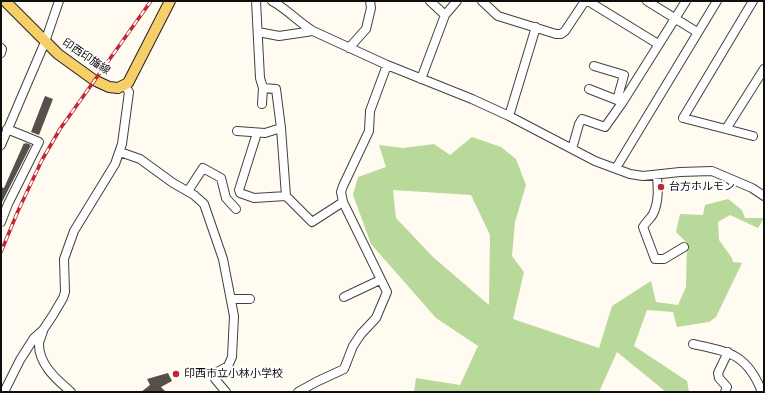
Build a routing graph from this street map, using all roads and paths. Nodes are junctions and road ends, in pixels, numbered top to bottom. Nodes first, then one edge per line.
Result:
1 (5, 1) edge
2 (59, 1) edge
3 (170, 1) edge
4 (256, 1) edge
5 (272, 1) edge
6 (370, 1) edge
7 (430, 1) edge
8 (457, 1) edge
9 (482, 1) edge
10 (587, 1) edge
11 (648, 1) edge
12 (686, 1) edge
13 (717, 1) edge
14 (752, 2) edge
15 (445, 14) junction
16 (676, 18) junction
17 (536, 27) junction
18 (313, 31) junction
19 (258, 32) junction
20 (698, 32) junction
21 (45, 42) junction
22 (658, 44) junction
23 (1, 48) edge
24 (349, 48) junction
25 (1, 53) edge
26 (386, 64) junction
27 (594, 66) dead end
28 (764, 68) edge
29 (421, 79) junction
30 (125, 86) junction
31 (263, 88) junction
32 (590, 89) dead end
33 (620, 101) junction
34 (262, 104) dead end
35 (509, 116) junction
36 (281, 128) junction
37 (7, 129) junction
38 (726, 129) junction
39 (237, 131) dead end
40 (257, 132) junction
41 (753, 136) dead end
42 (1, 145) edge
43 (572, 149) junction
44 (120, 152) junction
45 (616, 168) junction
46 (657, 176) junction
47 (188, 191) junction
48 (286, 196) junction
49 (764, 196) edge
50 (343, 202) junction
51 (4, 203) edge
52 (236, 209) dead end
53 (1, 222) edge
54 (684, 247) dead end
55 (380, 280) junction
56 (344, 296) dead end
57 (232, 299) junction
58 (250, 299) dead end
59 (43, 330) junction
60 (693, 344) dead end
61 (728, 352) junction
62 (4, 392) edge
63 (71, 392) edge
64 (226, 392) edge
65 (298, 392) edge
66 (725, 392) edge
67 (762, 392) edge

1 - 21 main road, 印西印旛線
2 - 21 street
3 - 30 main road
4 - 19 street
5 - 18 street
6 - 24 street
7 - 15 street
8 - 15 street
9 - 17 street
10 - 17 street
10 - 22 street
11 - 16 street
12 - 16 street
13 - 20 street
14 - 38 street
15 - 29 street
16 - 20 street
16 - 22 street
17 - 35 street
18 - 19 street
18 - 24 street
19 - 31 street
20 - 45 street
21 - 30 main road, 印西印旛線
21 - 37 street
22 - 33 street
23 - 25 street
24 - 26 street
26 - 29 street
26 - 50 street
27 - 33 street
28 - 38 street
29 - 35 street
30 - 44 street
31 - 34 street
31 - 36 street
32 - 33 street
33 - 43 street
35 - 43 street
36 - 40 street
36 - 48 street
37 - 42 street
37 - 51 street
38 - 41 street
39 - 40 street
40 - 48 street
43 - 45 street
44 - 47 street
44 - 59 street
45 - 46 street
46 - 49 street
46 - 54 street
47 - 52 street
47 - 57 street
48 - 50 street
50 - 55 street
51 - 53 street
55 - 56 street
55 - 65 street
57 - 58 street
57 - 64 street
59 - 62 street
59 - 63 street
60 - 61 street
61 - 66 street
61 - 67 street

